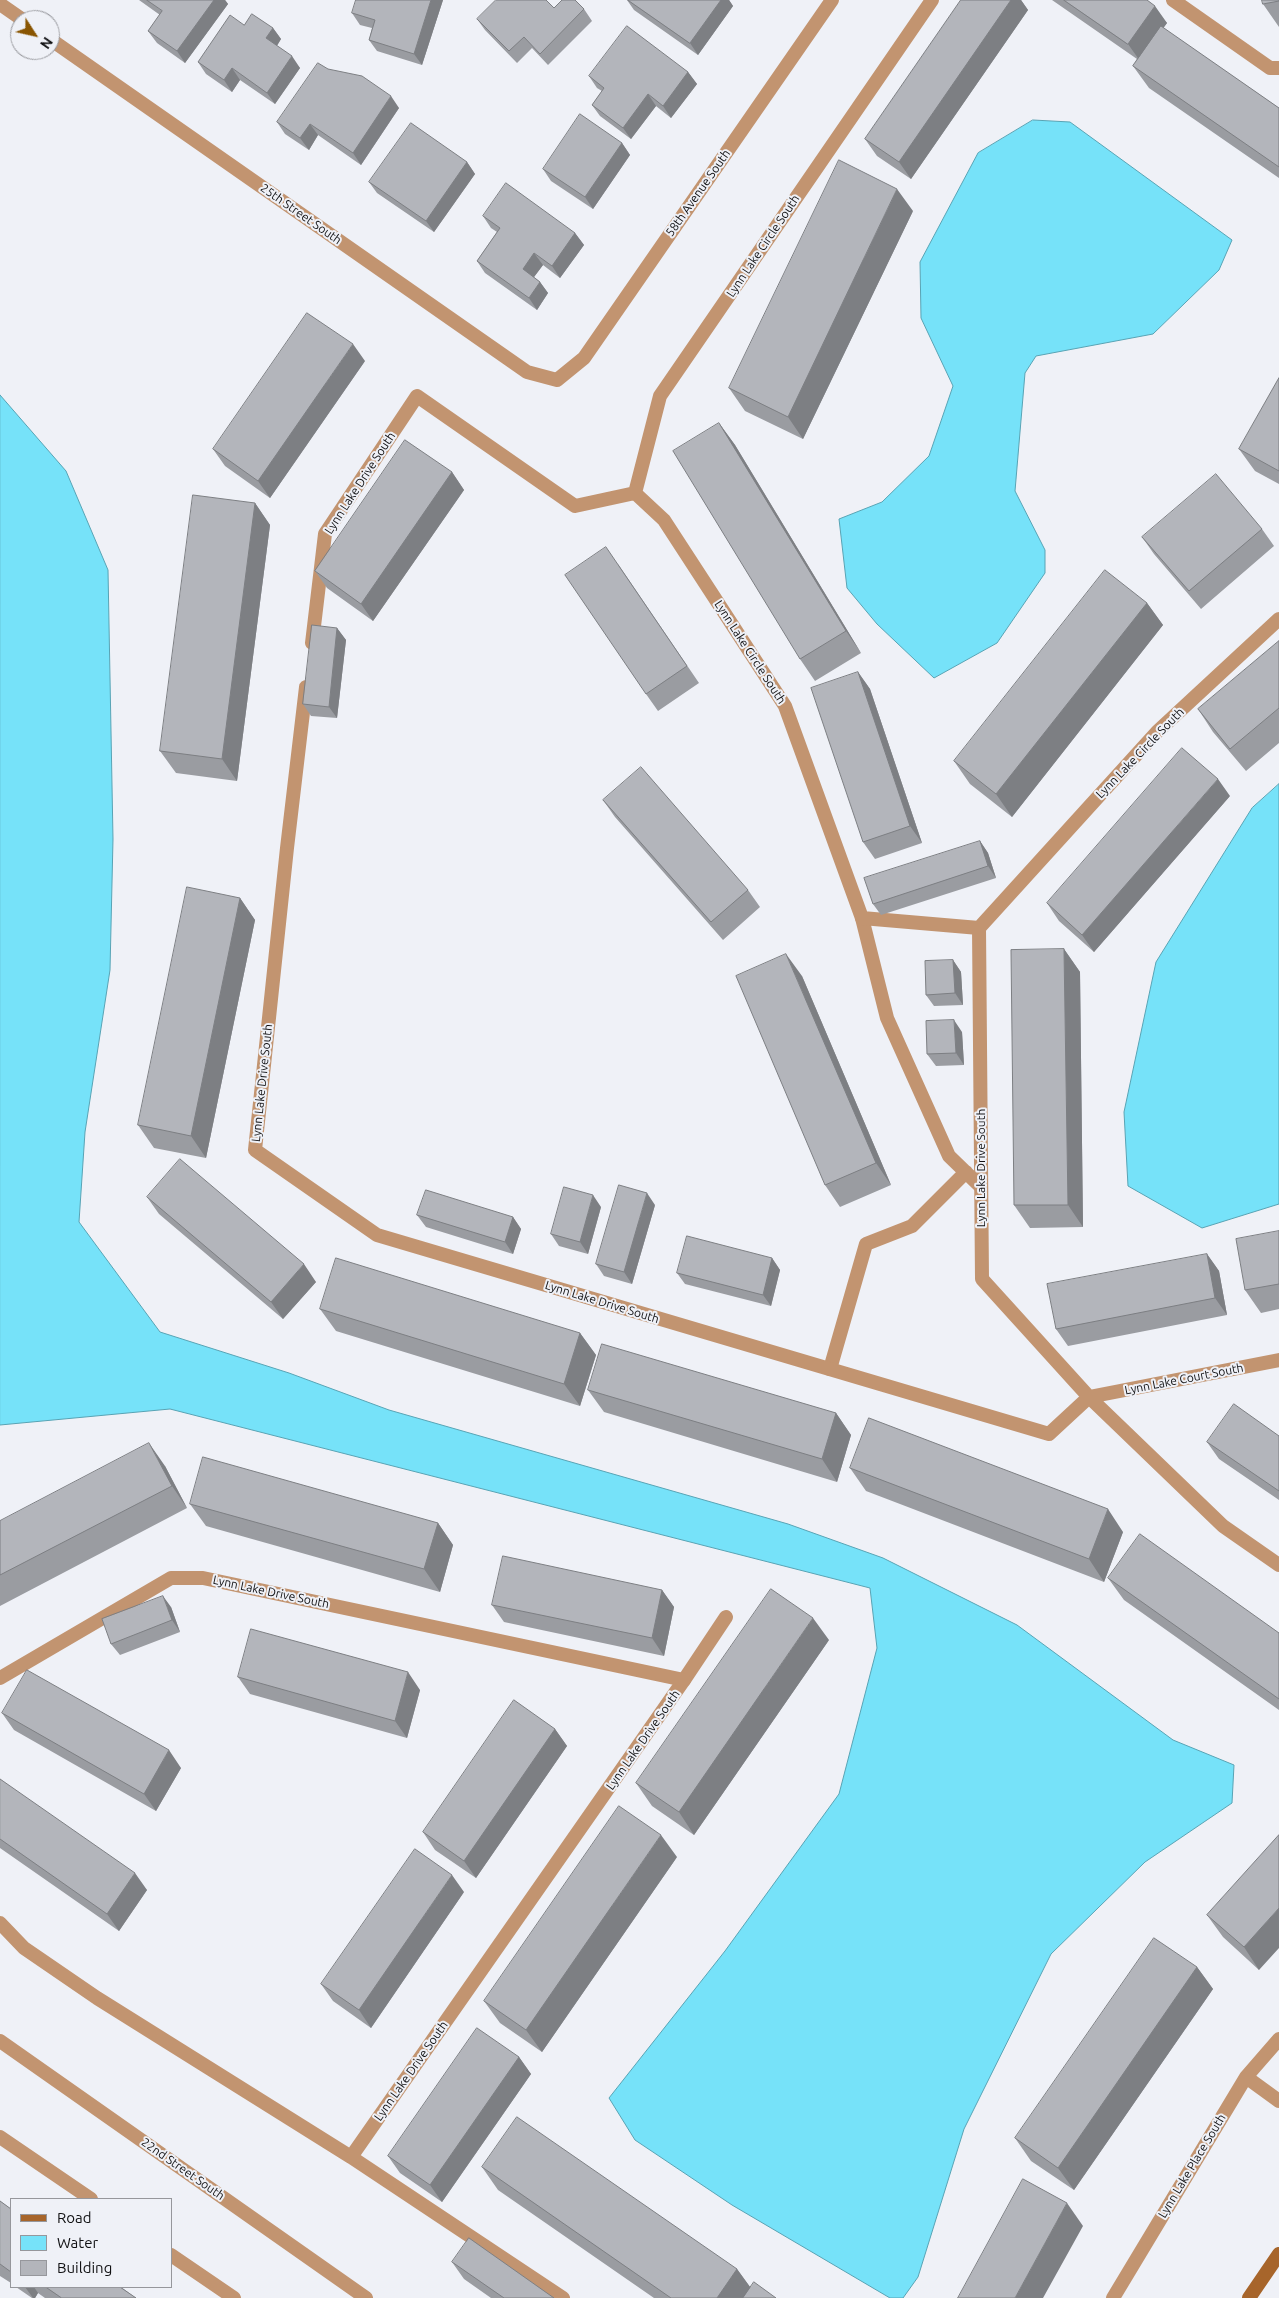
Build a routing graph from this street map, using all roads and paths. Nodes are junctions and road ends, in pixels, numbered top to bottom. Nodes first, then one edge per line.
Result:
1 (832, 0) edge
2 (932, 0) edge
3 (1173, 0) edge
4 (60, 46) edge
5 (1279, 68) edge
6 (557, 380) joint
7 (635, 493) junction
8 (1279, 619) edge
9 (862, 918) junction
10 (979, 928) junction
11 (966, 1172) junction
12 (981, 1187) junction
13 (1279, 1360) edge
14 (830, 1370) junction
15 (1089, 1397) junction
16 (1279, 1565) edge
17 (726, 1617) dead end
18 (0, 1678) edge
19 (684, 1680) junction
20 (0, 1923) edge
21 (1279, 2039) edge
22 (0, 2041) edge
23 (1246, 2077) junction
24 (1279, 2101) edge
25 (0, 2137) edge
26 (351, 2157) junction
27 (90, 2198) edge
28 (1279, 2254) edge
29 (172, 2256) edge
30 (234, 2298) edge
31 (366, 2298) edge
32 (564, 2298) edge
33 (1113, 2298) edge
34 (1249, 2298) edge

1 - 6 street, 58th Avenue South
2 - 7 street, Lynn Lake Circle South
3 - 5 street
4 - 6 street, 25th Street South
7 - 9 street, Lynn Lake Circle South
7 - 14 street, Lynn Lake Drive South
8 - 10 street, Lynn Lake Circle South
9 - 10 street
9 - 11 street, Lynn Lake Circle South
10 - 12 street, Lynn Lake Drive South
11 - 12 street, Lynn Lake Circle South
11 - 14 street
12 - 15 street, Lynn Lake Drive South
13 - 15 street, Lynn Lake Court South
14 - 15 street, Lynn Lake Drive South
15 - 16 street, Lynn Lake Drive South
17 - 19 street
18 - 19 street, Lynn Lake Drive South
19 - 26 street, Lynn Lake Drive South
20 - 26 street
21 - 23 street, Lynn Lake Place South
22 - 31 street, 22nd Street South
23 - 24 street
23 - 33 street, Lynn Lake Place South
25 - 27 street
26 - 32 street
28 - 34 main road
29 - 30 street

